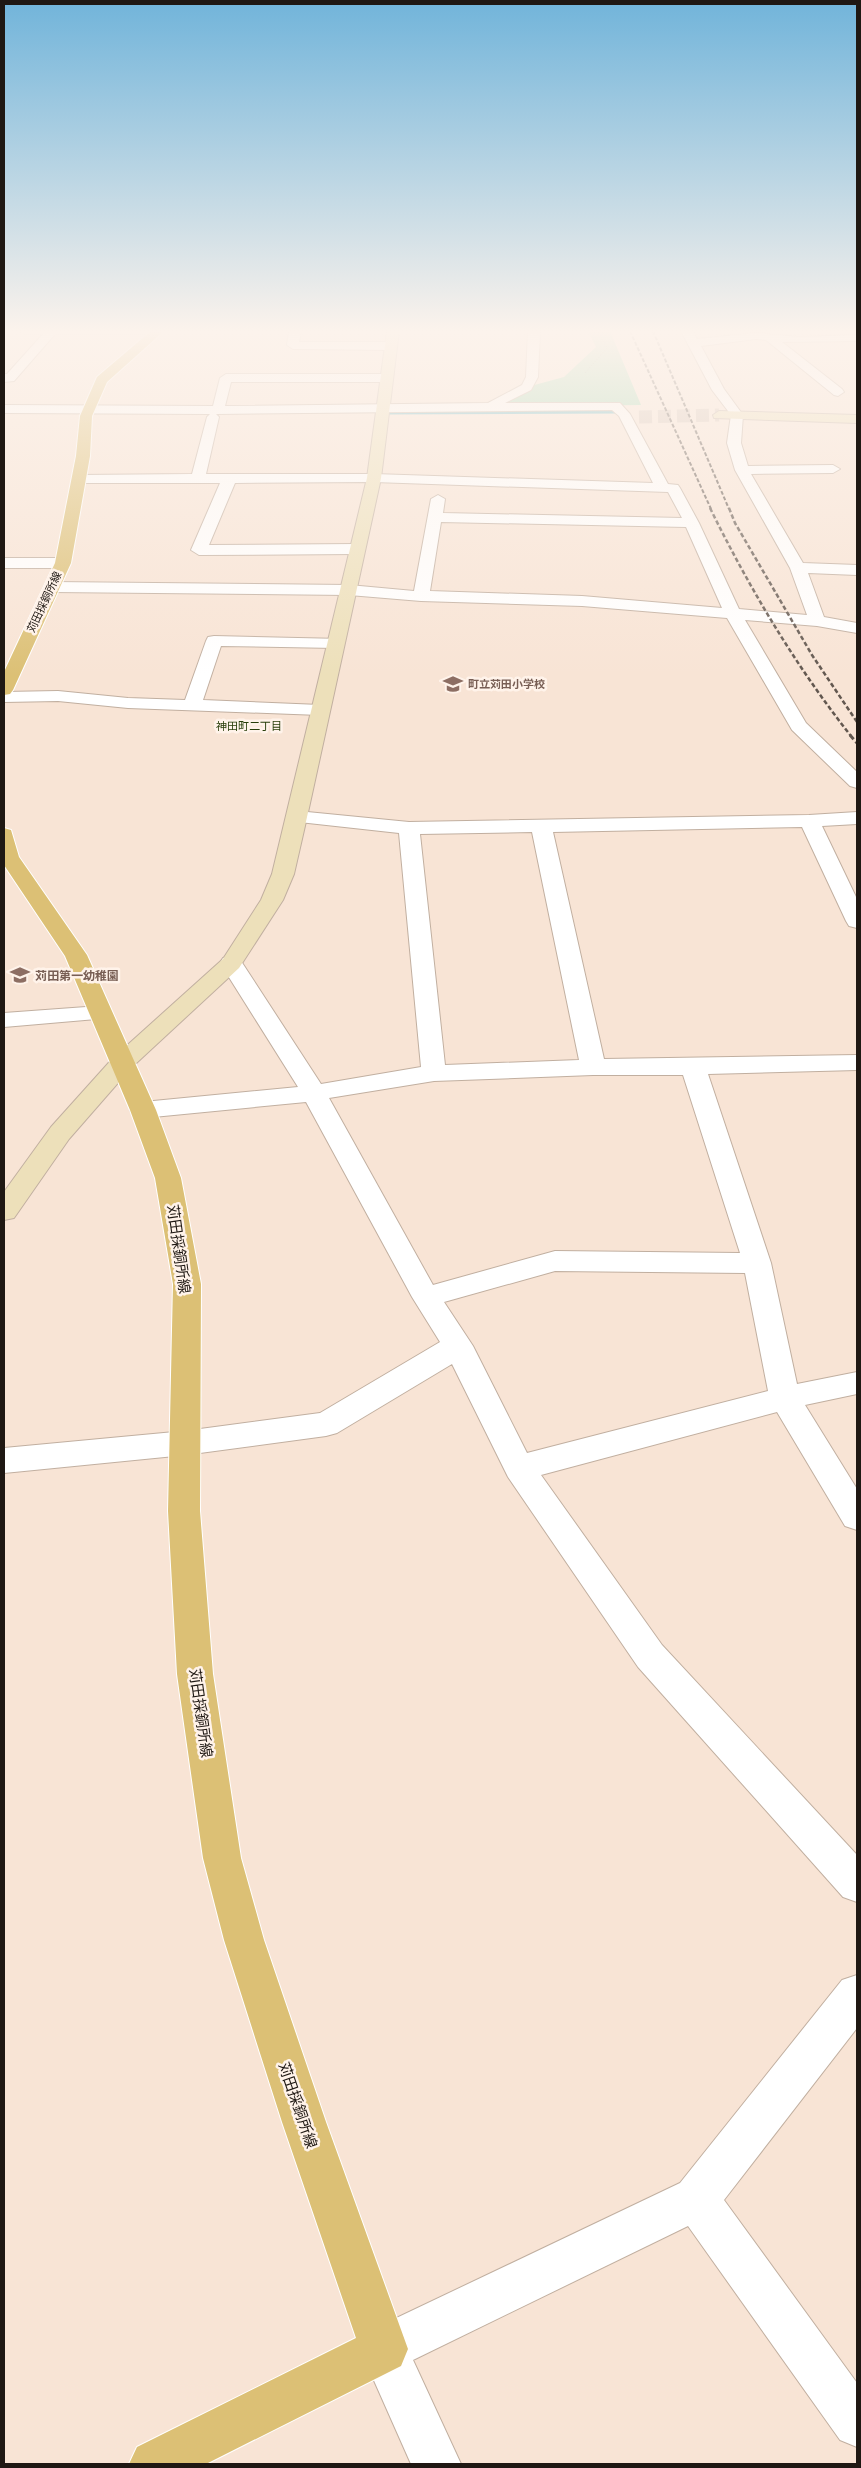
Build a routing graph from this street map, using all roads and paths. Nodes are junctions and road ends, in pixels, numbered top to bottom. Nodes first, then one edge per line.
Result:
1 (83, 446) edge
2 (207, 446) edge
3 (379, 446) edge
4 (641, 446) edge
5 (735, 446) edge
6 (833, 469) dead end
7 (742, 470) junction
8 (374, 478) junction
9 (79, 479) junction
10 (198, 479) junction
11 (229, 479) junction
12 (441, 480) junction
13 (662, 486) junction
14 (435, 517) junction
15 (692, 523) junction
16 (357, 549) junction
17 (63, 562) junction
18 (4, 563) edge
19 (798, 568) junction
20 (856, 574) edge
21 (53, 587) junction
22 (349, 590) junction
23 (421, 596) junction
24 (733, 614) junction
25 (817, 621) junction
26 (857, 628) edge
27 (336, 643) junction
28 (4, 690) edge
29 (4, 696) edge
30 (192, 705) junction
31 (320, 710) junction
32 (857, 782) edge
33 (297, 817) junction
34 (857, 818) edge
35 (808, 820) junction
36 (541, 825) junction
37 (409, 828) junction
38 (4, 834) edge
39 (857, 921) edge
40 (231, 963) junction
41 (100, 1013) junction
42 (4, 1020) edge
43 (857, 1062) edge
44 (122, 1063) junction
45 (693, 1067) junction
46 (593, 1068) junction
47 (434, 1074) junction
48 (314, 1093) junction
49 (143, 1110) junction
50 (4, 1211) edge
51 (757, 1263) junction
52 (426, 1298) junction
53 (458, 1346) junction
54 (857, 1382) edge
55 (785, 1398) junction
56 (185, 1443) junction
57 (4, 1461) edge
58 (519, 1468) junction
59 (857, 1517) edge
60 (857, 1883) edge
61 (857, 1995) edge
62 (696, 2200) junction
63 (384, 2349) junction
64 (857, 2423) edge
65 (154, 2464) edge
66 (436, 2464) edge

1 - 9 main road, 苅田採銅所線
2 - 10 street
3 - 8 street
4 - 13 street
5 - 7 street
6 - 7 street
7 - 19 street
8 - 11 street
8 - 12 street
8 - 16 street
9 - 10 street
9 - 17 main road, 苅田採銅所線
10 - 11 street
11 - 16 street
12 - 13 street
12 - 14 street
13 - 15 street
14 - 15 street
14 - 23 street
15 - 24 street
16 - 22 street
17 - 18 street
17 - 21 main road, 苅田採銅所線
19 - 20 street
19 - 25 street
21 - 22 street
21 - 28 main road, 苅田採銅所線
22 - 23 street
22 - 27 street
23 - 24 street
24 - 25 street
24 - 32 street
25 - 26 street
27 - 30 street
27 - 31 street
29 - 30 street
30 - 31 street
31 - 33 street
33 - 37 street
33 - 40 street
34 - 35 street
35 - 36 street
35 - 39 street
36 - 37 street
36 - 46 street
37 - 47 street
38 - 41 main road, 苅田採銅所線
40 - 44 street
40 - 48 street
41 - 42 street
41 - 44 main road, 苅田採銅所線
43 - 45 street
44 - 49 main road, 苅田採銅所線
44 - 50 street
45 - 46 street
45 - 51 street
46 - 47 street
47 - 48 street
48 - 49 street
48 - 52 street
49 - 56 main road, 苅田採銅所線
51 - 52 street
51 - 55 street
52 - 53 street
53 - 56 street
53 - 58 street
54 - 55 street
55 - 58 street
55 - 59 street
56 - 57 street
56 - 63 main road, 苅田採銅所線
58 - 60 street
61 - 62 street
62 - 63 street
62 - 64 street
63 - 65 main road
63 - 66 street

